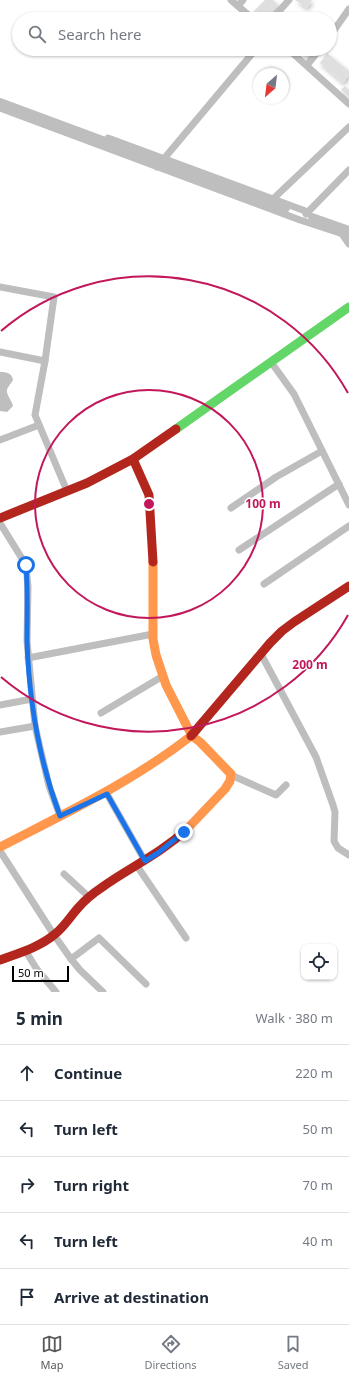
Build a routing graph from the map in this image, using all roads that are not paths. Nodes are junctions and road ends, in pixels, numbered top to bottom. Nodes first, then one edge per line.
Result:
1 (231, 0) edge
2 (244, 0) edge
3 (289, 0) edge
4 (238, 6) junction
5 (349, 10) edge
6 (245, 12) edge
7 (278, 12) edge
8 (337, 26) edge
9 (250, 56) edge
10 (296, 56) edge
11 (314, 56) edge
12 (306, 65) junction
13 (349, 104) edge
14 (0, 108) edge
15 (349, 127) edge
16 (108, 138) dead end
17 (165, 158) junction
18 (157, 167) junction
19 (349, 170) edge
20 (273, 199) junction
21 (308, 212) junction
22 (300, 220) junction
23 (345, 235) edge
24 (349, 244) edge
25 (0, 287) edge
26 (349, 307) edge
27 (0, 352) edge
28 (46, 361) junction
29 (271, 362) junction
30 (39, 425) junction
31 (0, 440) edge
32 (322, 451) junction
33 (133, 459) junction
34 (339, 484) junction
35 (67, 491) junction
36 (349, 505) edge
37 (231, 508) dead end
38 (0, 518) edge
39 (0, 523) edge
40 (349, 526) edge
41 (239, 550) dead end
42 (264, 584) dead end
43 (349, 586) edge
44 (152, 634) junction
45 (261, 654) junction
46 (28, 658) junction
47 (163, 676) junction
48 (32, 699) junction
49 (0, 706) edge
50 (101, 713) dead end
51 (35, 726) junction
52 (0, 732) edge
53 (192, 736) junction
54 (231, 775) junction
55 (286, 785) dead end
56 (107, 794) junction
57 (60, 816) junction
58 (0, 847) edge
59 (0, 851) edge
60 (349, 855) edge
61 (145, 861) junction
62 (136, 866) junction
63 (64, 874) dead end
64 (89, 897) junction
65 (54, 935) junction
66 (186, 938) dead end
67 (25, 950) junction
68 (71, 959) junction
69 (0, 960) edge
70 (146, 984) dead end
71 (56, 992) edge
72 (103, 992) edge

1 - 4 street
2 - 4 street
3 - 7 street
4 - 6 street
5 - 8 street
9 - 17 street
10 - 12 street
11 - 12 street
12 - 13 street
14 - 18 street
15 - 20 street
16 - 17 street
17 - 18 street
17 - 20 street
18 - 22 street
19 - 21 street
20 - 21 street
21 - 22 street
22 - 23 street
23 - 24 street
25 - 28 street
26 - 29 street
27 - 28 street
28 - 30 street
29 - 32 street
29 - 33 street
30 - 31 street
30 - 35 street
32 - 34 street
32 - 37 street
33 - 35 street
33 - 44 street
34 - 36 street
34 - 41 street
35 - 38 street
39 - 46 street
40 - 42 street
43 - 45 street
44 - 46 street
44 - 47 street
45 - 53 street
45 - 60 street
46 - 48 street
47 - 50 street
47 - 53 street
48 - 49 street
48 - 51 street
51 - 52 street
51 - 57 street
53 - 54 street
53 - 56 street
54 - 55 street
54 - 61 street
56 - 57 street
56 - 61 street
57 - 58 street
59 - 65 street
61 - 62 street
62 - 64 street
62 - 66 street
63 - 64 street
64 - 65 street
65 - 67 street
65 - 68 street
67 - 69 street
67 - 71 street
68 - 70 street
68 - 72 street

